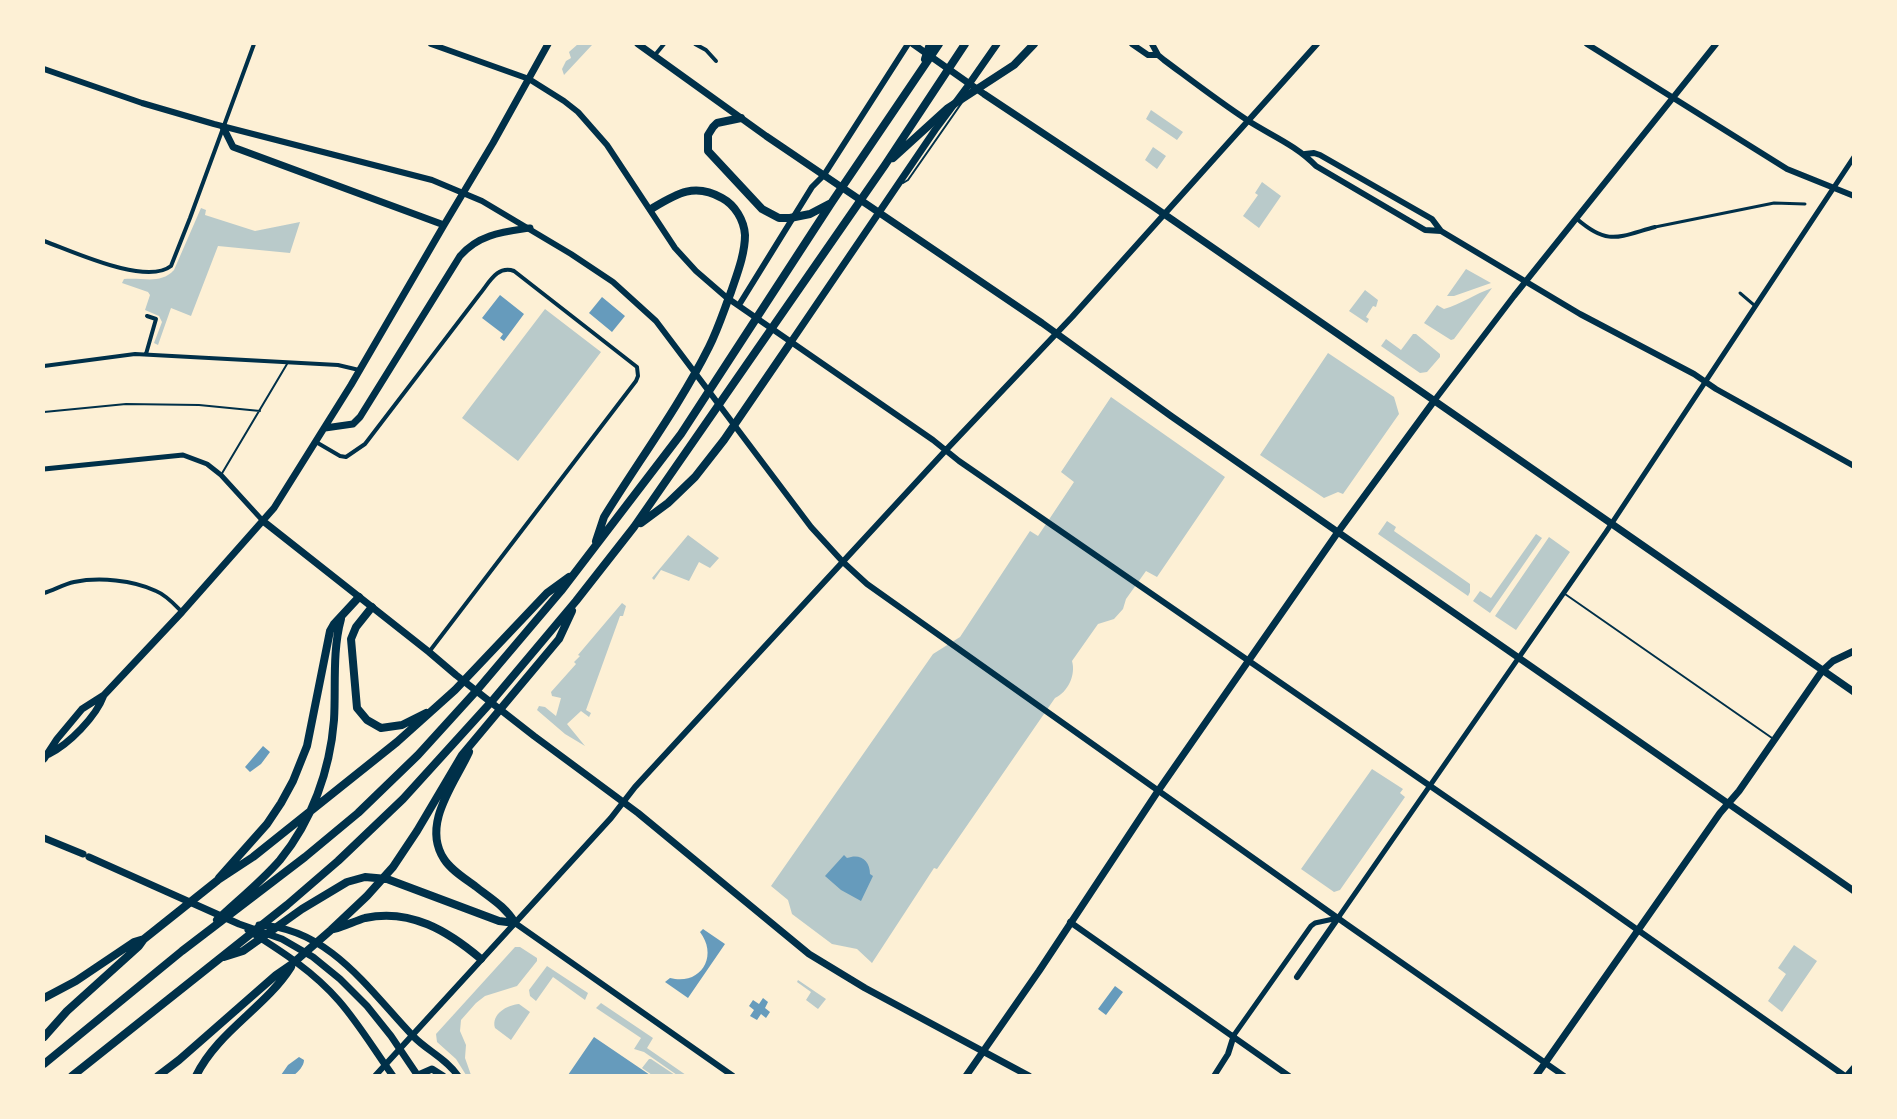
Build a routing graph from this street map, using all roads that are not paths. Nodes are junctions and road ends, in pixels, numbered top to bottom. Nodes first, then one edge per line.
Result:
1 (254, 44) edge
2 (431, 44) edge
3 (548, 44) edge
4 (638, 44) edge
5 (664, 44) edge
6 (695, 44) edge
7 (930, 44) edge
8 (939, 44) edge
9 (965, 44) edge
10 (997, 44) edge
11 (1034, 44) edge
12 (1132, 44) edge
13 (1152, 44) edge
14 (1317, 44) edge
15 (1587, 44) edge
16 (1716, 44) edge
17 (913, 45) edge
18 (655, 55) junction
19 (1158, 55) junction
20 (716, 61) dead end
21 (44, 69) edge
22 (921, 70) junction
23 (529, 79) junction
24 (968, 85) junction
25 (1675, 97) junction
26 (741, 118) junction
27 (1248, 121) junction
28 (224, 127) junction
29 (1305, 154) junction
30 (1854, 157) edge
31 (885, 165) junction
32 (824, 175) junction
33 (898, 186) junction
34 (1833, 188) junction
35 (1854, 196) edge
36 (832, 202) junction
37 (1805, 204) dead end
38 (651, 209) junction
39 (879, 212) junction
40 (1164, 215) junction
41 (1576, 218) junction
42 (444, 225) junction
43 (1655, 227) joint
44 (530, 228) junction
45 (1441, 231) junction
46 (44, 241) edge
47 (1526, 282) junction
48 (1740, 293) dead end
49 (739, 305) junction
50 (1756, 307) junction
51 (147, 316) dead end
52 (1056, 333) junction
53 (791, 342) junction
54 (146, 354) junction
55 (288, 362) junction
56 (44, 366) edge
57 (359, 370) junction
58 (1705, 382) junction
59 (1434, 401) junction
60 (260, 411) junction
61 (44, 412) edge
62 (325, 428) junction
63 (316, 442) junction
64 (946, 450) junction
65 (1854, 466) edge
66 (44, 469) edge
67 (221, 475) junction
68 (263, 521) junction
69 (1611, 525) junction
70 (634, 527) junction
71 (1338, 532) junction
72 (593, 549) junction
73 (843, 562) junction
74 (576, 572) junction
75 (44, 593) edge
76 (1564, 593) junction
77 (359, 597) junction
78 (576, 601) junction
79 (372, 606) junction
80 (182, 612) junction
81 (341, 619) junction
82 (1854, 651) edge
83 (429, 652) junction
84 (1520, 657) junction
85 (1249, 661) junction
86 (1822, 671) junction
87 (455, 690) junction
88 (1854, 692) edge
89 (476, 737) junction
90 (1774, 740) junction
91 (46, 757) edge
92 (1428, 786) junction
93 (1158, 791) junction
94 (624, 802) junction
95 (1728, 805) junction
96 (44, 838) edge
97 (229, 871) junction
98 (1854, 891) edge
99 (1338, 918) junction
100 (1070, 922) junction
101 (515, 923) junction
102 (239, 924) junction
103 (342, 924) junction
104 (1637, 931) junction
105 (144, 939) junction
106 (183, 951) junction
107 (220, 958) junction
108 (481, 959) junction
109 (292, 964) junction
110 (1297, 977) dead end
111 (44, 998) edge
112 (1234, 1035) junction
113 (44, 1037) edge
114 (409, 1038) junction
115 (984, 1050) junction
116 (1545, 1062) junction
117 (44, 1064) edge
118 (385, 1065) junction
119 (1854, 1068) edge
120 (72, 1076) edge
121 (158, 1076) edge
122 (195, 1076) edge
123 (375, 1076) edge
124 (393, 1076) edge
125 (417, 1076) edge
126 (443, 1076) edge
127 (458, 1076) edge
128 (733, 1076) edge
129 (966, 1076) edge
130 (1029, 1076) edge
131 (1214, 1076) edge
132 (1289, 1076) edge
133 (1536, 1076) edge
134 (1564, 1076) edge
135 (1846, 1076) edge

1 - 28 street
2 - 23 main road
3 - 23 main road
4 - 18 main road
5 - 18 street
6 - 20 street
7 - 22 highway
8 - 22 highway
9 - 31 highway
10 - 24 main road
11 - 31 highway
12 - 19 main road
13 - 19 main road
14 - 27 main road
15 - 25 main road
16 - 25 main road
17 - 24 main road
17 - 32 main road
18 - 26 main road
19 - 27 main road
21 - 28 main road
22 - 36 highway
23 - 38 main road
23 - 42 main road
24 - 33 main road
24 - 33 lane
24 - 40 main road
25 - 34 main road
25 - 41 main road
26 - 32 main road
26 - 36 highway
27 - 29 main road
27 - 40 main road
28 - 42 main road
28 - 44 main road
28 - 46 street
29 - 45 main road
29 - 45 main road
30 - 34 street
31 - 70 highway
32 - 39 main road
32 - 49 main road
33 - 39 main road
34 - 35 main road
34 - 50 street
36 - 72 highway
37 - 43 street
38 - 49 main road
38 - 72 highway
39 - 52 main road
39 - 53 main road
40 - 52 main road
40 - 59 main road
41 - 43 street
41 - 47 main road
42 - 57 main road
44 - 62 main road
44 - 73 main road
45 - 47 main road
47 - 58 main road
47 - 59 main road
48 - 50 street
49 - 53 main road
50 - 58 street
51 - 54 street
52 - 64 main road
52 - 71 main road
53 - 64 main road
53 - 70 highway
54 - 55 street
54 - 56 street
55 - 57 street
55 - 60 lane
57 - 62 main road
58 - 65 main road
58 - 69 street
59 - 69 main road
59 - 71 main road
60 - 61 lane
60 - 67 lane
62 - 63 main road
63 - 68 main road
63 - 83 street
64 - 73 main road
64 - 85 main road
66 - 67 street
67 - 68 street
68 - 77 main road
68 - 80 main road
69 - 76 street
69 - 86 main road
70 - 78 highway
71 - 84 main road
71 - 85 main road
72 - 74 highway
73 - 93 main road
73 - 94 main road
74 - 87 highway
74 - 106 highway
75 - 80 street
76 - 84 street
76 - 90 lane
77 - 79 main road
77 - 81 highway
78 - 89 highway
78 - 107 highway
79 - 83 main road
79 - 87 highway
80 - 91 main road
81 - 97 highway
81 - 106 highway
82 - 86 main road
83 - 94 main road
84 - 92 street
84 - 95 main road
85 - 92 main road
85 - 93 main road
86 - 88 main road
86 - 90 main road
87 - 97 highway
89 - 101 highway
89 - 103 highway
90 - 95 main road
92 - 99 street
92 - 104 main road
93 - 99 main road
93 - 100 main road
94 - 101 main road
94 - 115 main road
95 - 98 main road
95 - 104 main road
96 - 102 main road
97 - 105 highway
99 - 110 main road
99 - 112 street
99 - 116 main road
100 - 112 main road
100 - 115 main road
101 - 107 highway
101 - 108 main road
101 - 128 main road
102 - 114 main road
102 - 118 main road
102 - 125 main road
103 - 108 highway
103 - 109 highway
104 - 116 main road
104 - 135 main road
105 - 111 highway
105 - 113 highway
106 - 117 highway
107 - 120 highway
108 - 114 main road
109 - 121 highway
109 - 122 highway
112 - 131 main road
112 - 132 main road
114 - 118 main road
114 - 127 main road
115 - 129 main road
115 - 130 main road
116 - 133 main road
116 - 134 main road
118 - 123 main road
118 - 124 main road
119 - 135 main road
125 - 126 main road

